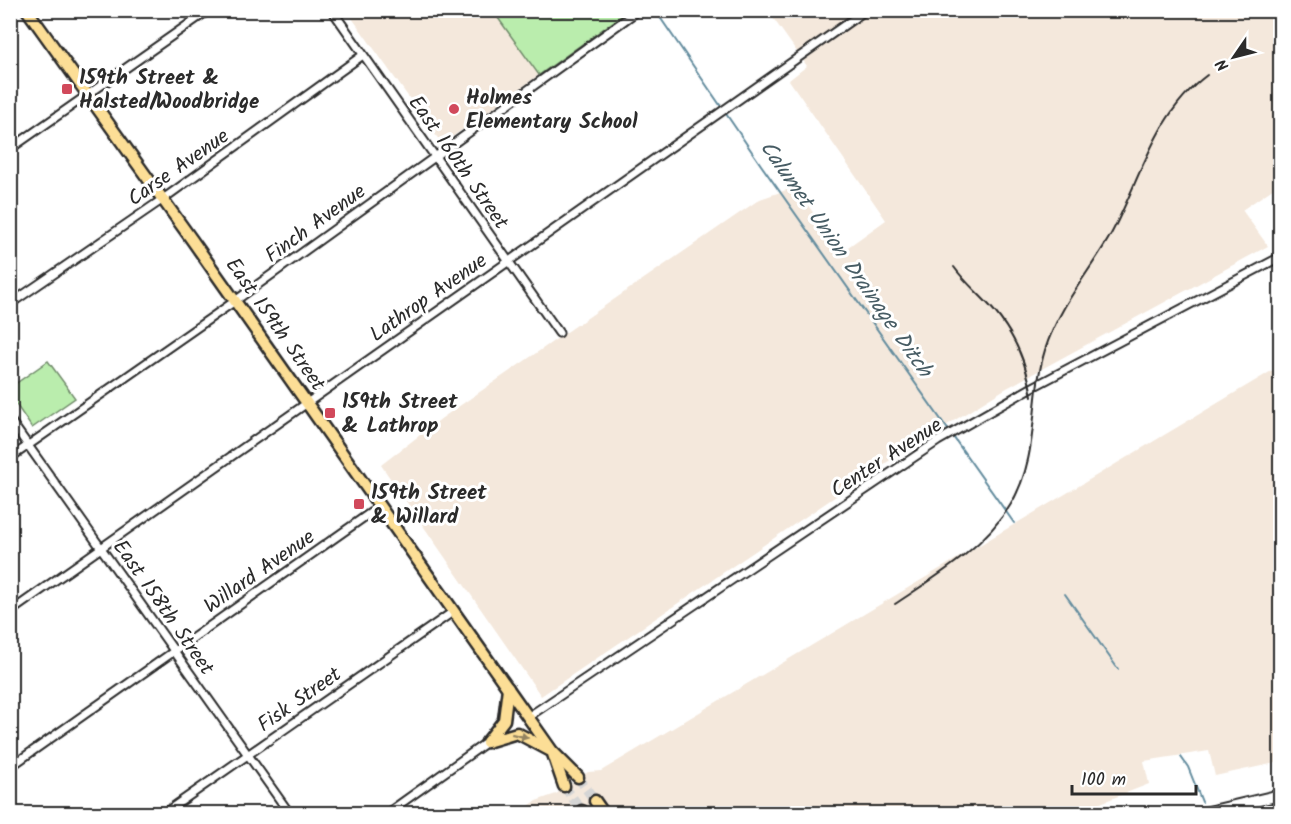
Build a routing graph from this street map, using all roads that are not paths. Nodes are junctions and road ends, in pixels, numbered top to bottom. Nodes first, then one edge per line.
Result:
1 (27, 10) edge
2 (209, 10) edge
3 (332, 10) edge
4 (866, 10) edge
5 (636, 12) edge
6 (363, 56) junction
7 (88, 95) junction
8 (10, 149) edge
9 (435, 157) junction
10 (163, 199) junction
11 (1281, 257) edge
12 (508, 261) junction
13 (235, 301) junction
14 (10, 304) edge
15 (558, 333) dead end
16 (307, 403) junction
17 (10, 420) edge
18 (28, 445) junction
19 (10, 458) edge
20 (380, 506) junction
21 (102, 548) junction
22 (454, 611) junction
23 (10, 612) edge
24 (175, 651) junction
25 (508, 688) junction
26 (528, 717) junction
27 (488, 742) junction
28 (552, 751) junction
29 (248, 754) junction
30 (10, 767) edge
31 (578, 777) tunnel mouth
32 (564, 786) tunnel mouth
33 (595, 801) tunnel mouth
34 (163, 813) edge
35 (290, 813) edge
36 (386, 813) edge
37 (604, 813) edge

1 - 7 main road, East 159th Street
2 - 7 street
3 - 6 street, East 160th Street
4 - 12 street, Lathrop Avenue
5 - 9 street, Finch Avenue
6 - 9 street, East 160th Street
6 - 10 street, Carse Avenue
7 - 8 street
7 - 10 main road, East 159th Street
9 - 12 street, East 160th Street
9 - 13 street, Finch Avenue
10 - 13 main road, East 159th Street
10 - 14 street, Carse Avenue
11 - 26 street, Center Avenue
12 - 15 street, East 160th Street
12 - 16 street, Lathrop Avenue
13 - 16 main road, East 159th Street
13 - 18 street, Finch Avenue
16 - 20 main road, East 159th Street
16 - 21 street, Lathrop Avenue
17 - 18 street, East 158th Street
18 - 19 street, Finch Avenue
18 - 21 street, East 158th Street
20 - 22 main road, East 159th Street
20 - 24 street, Willard Avenue
21 - 23 street, Lathrop Avenue
21 - 24 street, East 158th Street
22 - 25 main road, East 159th Street
22 - 29 street, Fisk Street
24 - 29 street, East 158th Street
24 - 30 street, Willard Avenue
25 - 26 main road, East 159th Street
25 - 27 main road
26 - 28 main road, East 159th Street
27 -> 28 main road
27 - 36 street
28 - 31 main road, East 159th Street
28 - 32 main road, East 159th Street
29 - 34 street, Fisk Street
29 - 35 street, East 158th Street
33 - 37 main road

